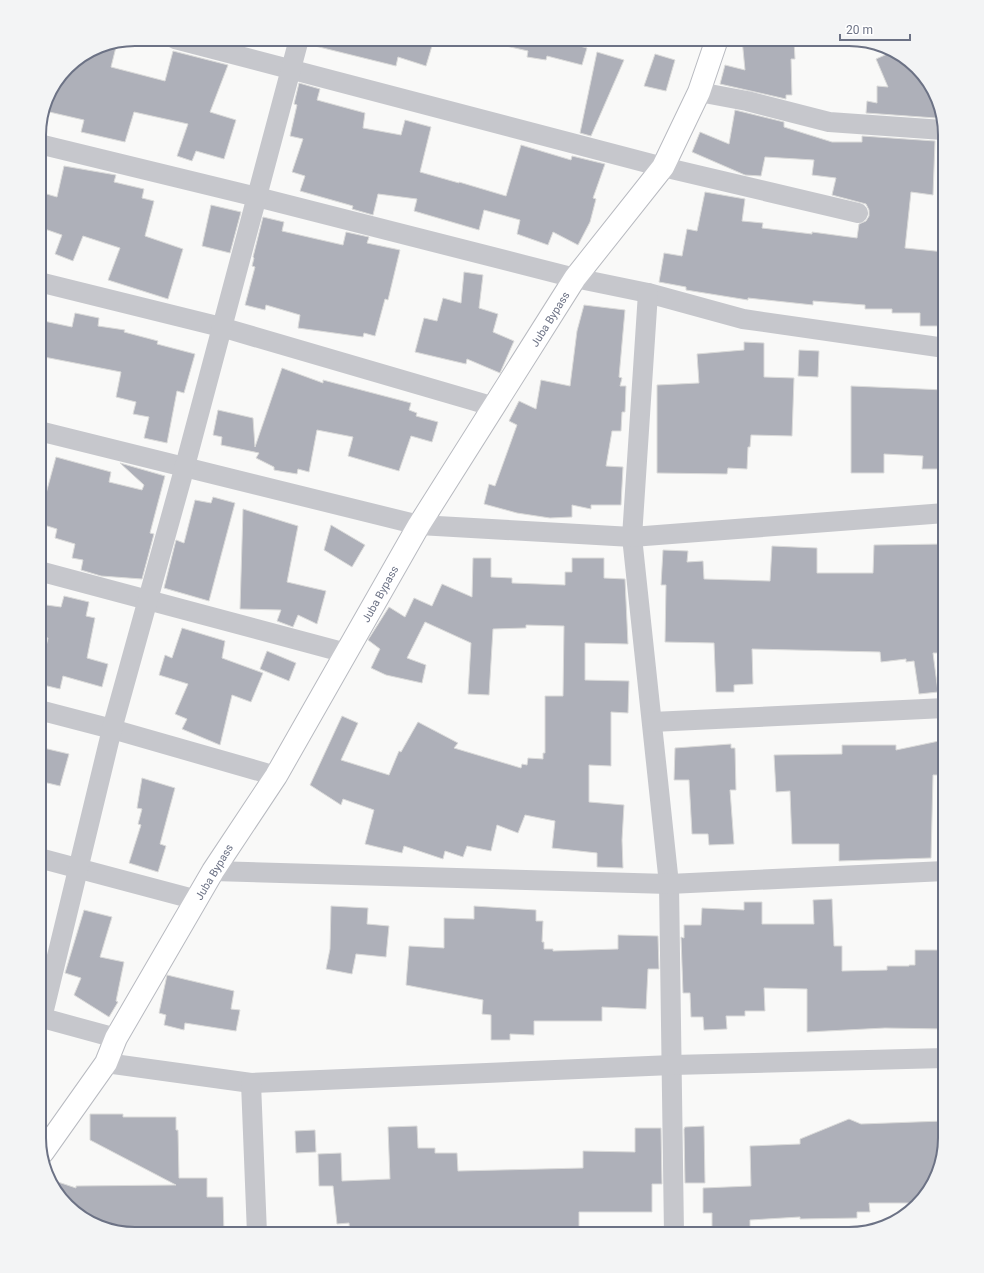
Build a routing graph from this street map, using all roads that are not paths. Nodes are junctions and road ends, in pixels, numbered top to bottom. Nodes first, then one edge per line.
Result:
1 (202, 46) edge
2 (296, 46) edge
3 (714, 46) edge
4 (290, 69) junction
5 (699, 92) junction
6 (938, 130) edge
7 (46, 146) edge
8 (663, 167) junction
9 (257, 197) junction
10 (858, 213) dead end
11 (575, 278) junction
12 (46, 284) edge
13 (648, 293) junction
14 (221, 327) junction
15 (938, 347) edge
16 (495, 407) junction
17 (46, 433) edge
18 (185, 466) junction
19 (938, 514) edge
20 (419, 525) junction
21 (632, 537) junction
22 (46, 573) edge
23 (147, 600) junction
24 (346, 653) junction
25 (938, 708) edge
26 (46, 712) edge
27 (652, 722) junction
28 (112, 729) junction
29 (276, 776) junction
30 (46, 860) edge
31 (79, 869) junction
32 (213, 871) junction
33 (938, 871) edge
34 (669, 884) junction
35 (197, 900) junction
36 (46, 994) edge
37 (46, 1019) edge
38 (116, 1038) junction
39 (938, 1058) edge
40 (106, 1063) junction
41 (672, 1065) junction
42 (251, 1083) junction
43 (47, 1147) edge
44 (258, 1227) edge
45 (674, 1227) edge

1 - 4 street
2 - 4 street
3 - 5 main road, Juba Bypass
4 - 8 street
4 - 9 street
5 - 6 street
5 - 8 main road, Juba Bypass
7 - 9 street
8 - 10 street
8 - 11 main road, Juba Bypass
9 - 11 street
9 - 14 street
11 - 13 street
11 - 16 main road, Juba Bypass
12 - 14 street
13 - 15 street
13 - 21 street
14 - 16 street
14 - 18 street
16 - 20 main road, Juba Bypass
17 - 18 street
18 - 20 street
18 - 23 street
19 - 21 street
20 - 21 street
20 - 24 main road, Juba Bypass
21 - 27 street
22 - 23 street
23 - 24 street
23 - 28 street
24 - 29 main road, Juba Bypass
25 - 27 street
26 - 28 street
27 - 34 street
28 - 29 street
28 - 31 street
29 - 32 main road, Juba Bypass
30 - 31 street
31 - 35 street
31 - 36 street
32 - 34 street
32 - 35 main road, Juba Bypass
33 - 34 street
34 - 41 street
35 - 38 main road, Juba Bypass
37 - 38 street
38 - 40 main road, Juba Bypass
39 - 41 street
40 - 42 street
40 - 43 main road, Juba Bypass
41 - 42 street
41 - 45 street
42 - 44 street

